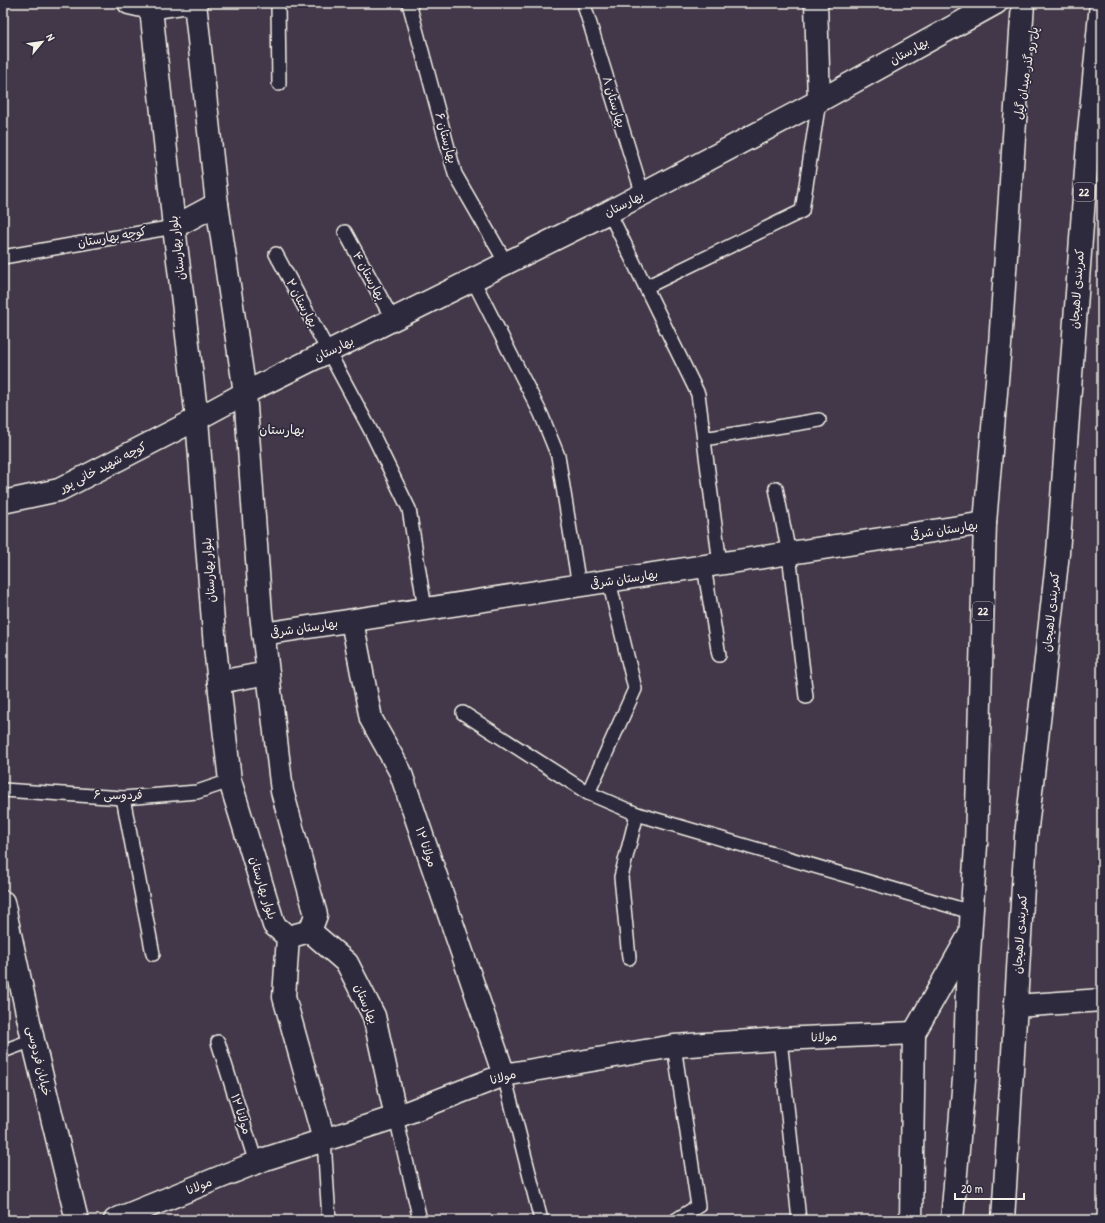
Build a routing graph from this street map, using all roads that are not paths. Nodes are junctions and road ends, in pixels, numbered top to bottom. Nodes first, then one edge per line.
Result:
1 (129, 3) edge
2 (184, 3) edge
3 (195, 3) edge
4 (278, 3) edge
5 (409, 3) edge
6 (816, 3) edge
7 (996, 3) edge
8 (1023, 3) edge
9 (1038, 3) edge
10 (1086, 3) edge
11 (1101, 3) edge
12 (151, 8) junction
13 (585, 8) dead end
14 (279, 84) dead end
15 (819, 101) junction
16 (1088, 143) junction
17 (1013, 144) junction
18 (643, 194) junction
19 (217, 204) junction
20 (608, 212) junction
21 (174, 227) junction
22 (345, 232) dead end
23 (276, 254) dead end
24 (3, 257) edge
25 (506, 263) junction
26 (473, 280) junction
27 (646, 287) junction
28 (394, 320) junction
29 (328, 352) junction
30 (245, 393) junction
31 (197, 419) junction
32 (819, 420) dead end
33 (704, 439) junction
34 (776, 488) dead end
35 (3, 502) edge
36 (985, 523) junction
37 (789, 554) junction
38 (712, 565) junction
39 (609, 581) junction
40 (579, 586) junction
41 (425, 609) junction
42 (352, 621) junction
43 (263, 634) junction
44 (719, 655) dead end
45 (268, 673) junction
46 (219, 682) junction
47 (806, 697) dead end
48 (463, 713) dead end
49 (230, 781) junction
50 (3, 790) edge
51 (588, 794) junction
52 (122, 798) junction
53 (637, 814) junction
54 (3, 902) edge
55 (971, 912) junction
56 (310, 931) junction
57 (970, 934) junction
58 (288, 937) junction
59 (153, 954) dead end
60 (629, 958) dead end
61 (1102, 1000) edge
62 (1015, 1006) junction
63 (914, 1033) junction
64 (780, 1038) junction
65 (34, 1040) junction
66 (218, 1042) dead end
67 (674, 1046) junction
68 (3, 1051) edge
69 (504, 1075) junction
70 (396, 1117) junction
71 (324, 1140) junction
72 (256, 1163) junction
73 (77, 1220) edge
74 (115, 1220) edge
75 (328, 1220) edge
76 (420, 1220) edge
77 (541, 1220) edge
78 (676, 1220) edge
79 (799, 1220) edge
80 (911, 1220) edge
81 (952, 1220) edge
82 (1003, 1220) edge

1 - 12 main road
2 - 12 main road
3 - 19 main road
4 - 14 lane
5 - 25 lane, بهارستان ۶
6 - 15 main road
7 - 15 main road, بهارستان
8 - 17 main road, 22
9 - 17 main road, پل رو گذر میدان گیل
10 - 16 main road
11 - 16 main road, کمربندی لاهیجان / 22
12 - 21 main road, بلوار بهارستان
13 - 18 lane, بهارستان ۸
15 - 18 main road, بهارستان
15 - 27 lane
16 - 62 main road, کمربندی لاهیجان / 22
17 - 36 main road, 22
18 - 20 main road, بهارستان
19 - 21 main road, کوچه بهارستان
19 - 30 main road
20 - 25 main road, بهارستان
20 - 27 lane
21 - 24 lane, کوچه بهارستان
21 - 31 main road, بلوار بهارستان
22 - 28 lane, بهارستان ۴
23 - 29 lane, بهارستان ۲
25 - 26 main road, بهارستان
26 - 28 main road, بهارستان
26 - 40 lane
27 - 33 lane
28 - 29 main road, بهارستان
29 - 30 main road, بهارستان
29 - 41 lane, بهارستان ۲
30 - 31 main road, بهارستان
30 - 43 main road
31 - 35 main road, کوچه شهید خانی پور
31 - 46 main road, بلوار بهارستان
32 - 33 lane
33 - 38 lane
34 - 37 lane
36 - 37 main road, بهارستان شرقی
36 - 55 main road, 22
37 - 38 main road, بهارستان شرقی
37 - 47 lane
38 - 39 main road, بهارستان شرقی
38 - 44 lane
39 - 40 main road, بهارستان شرقی
39 - 51 lane
40 - 41 main road, بهارستان شرقی
41 - 42 main road, بهارستان شرقی
42 - 43 main road, بهارستان شرقی
42 - 69 main road, مولانا ۱۲
43 - 45 main road
45 - 46 main road
45 - 56 main road
46 - 49 main road, بلوار بهارستان
48 - 51 lane
49 - 52 lane, فردوسی ۶
49 - 58 main road, بلوار بهارستان
50 - 52 lane, فردوسی ۶
51 - 53 lane
52 - 59 lane
53 - 55 lane
53 - 60 lane
54 - 65 main road, خیابان فردوسی
55 - 57 main road, 22
56 - 58 main road
56 - 70 main road, بهارستان
57 - 63 main road
57 - 81 main road, 22
58 - 71 main road
61 - 62 main road
62 - 82 main road, کمربندی لاهیجان / 22
63 - 64 main road, مولانا
63 - 80 main road
64 - 67 main road, مولانا
64 - 79 lane
65 - 68 lane
65 - 73 main road, خیابان فردوسی
66 - 72 lane, مولانا ۱۲
67 - 69 main road, مولانا
67 - 78 lane
69 - 70 main road, مولانا
69 - 77 lane
70 - 71 main road, مولانا
70 - 76 lane
71 - 72 main road, مولانا
71 - 75 lane
72 - 74 main road, مولانا

